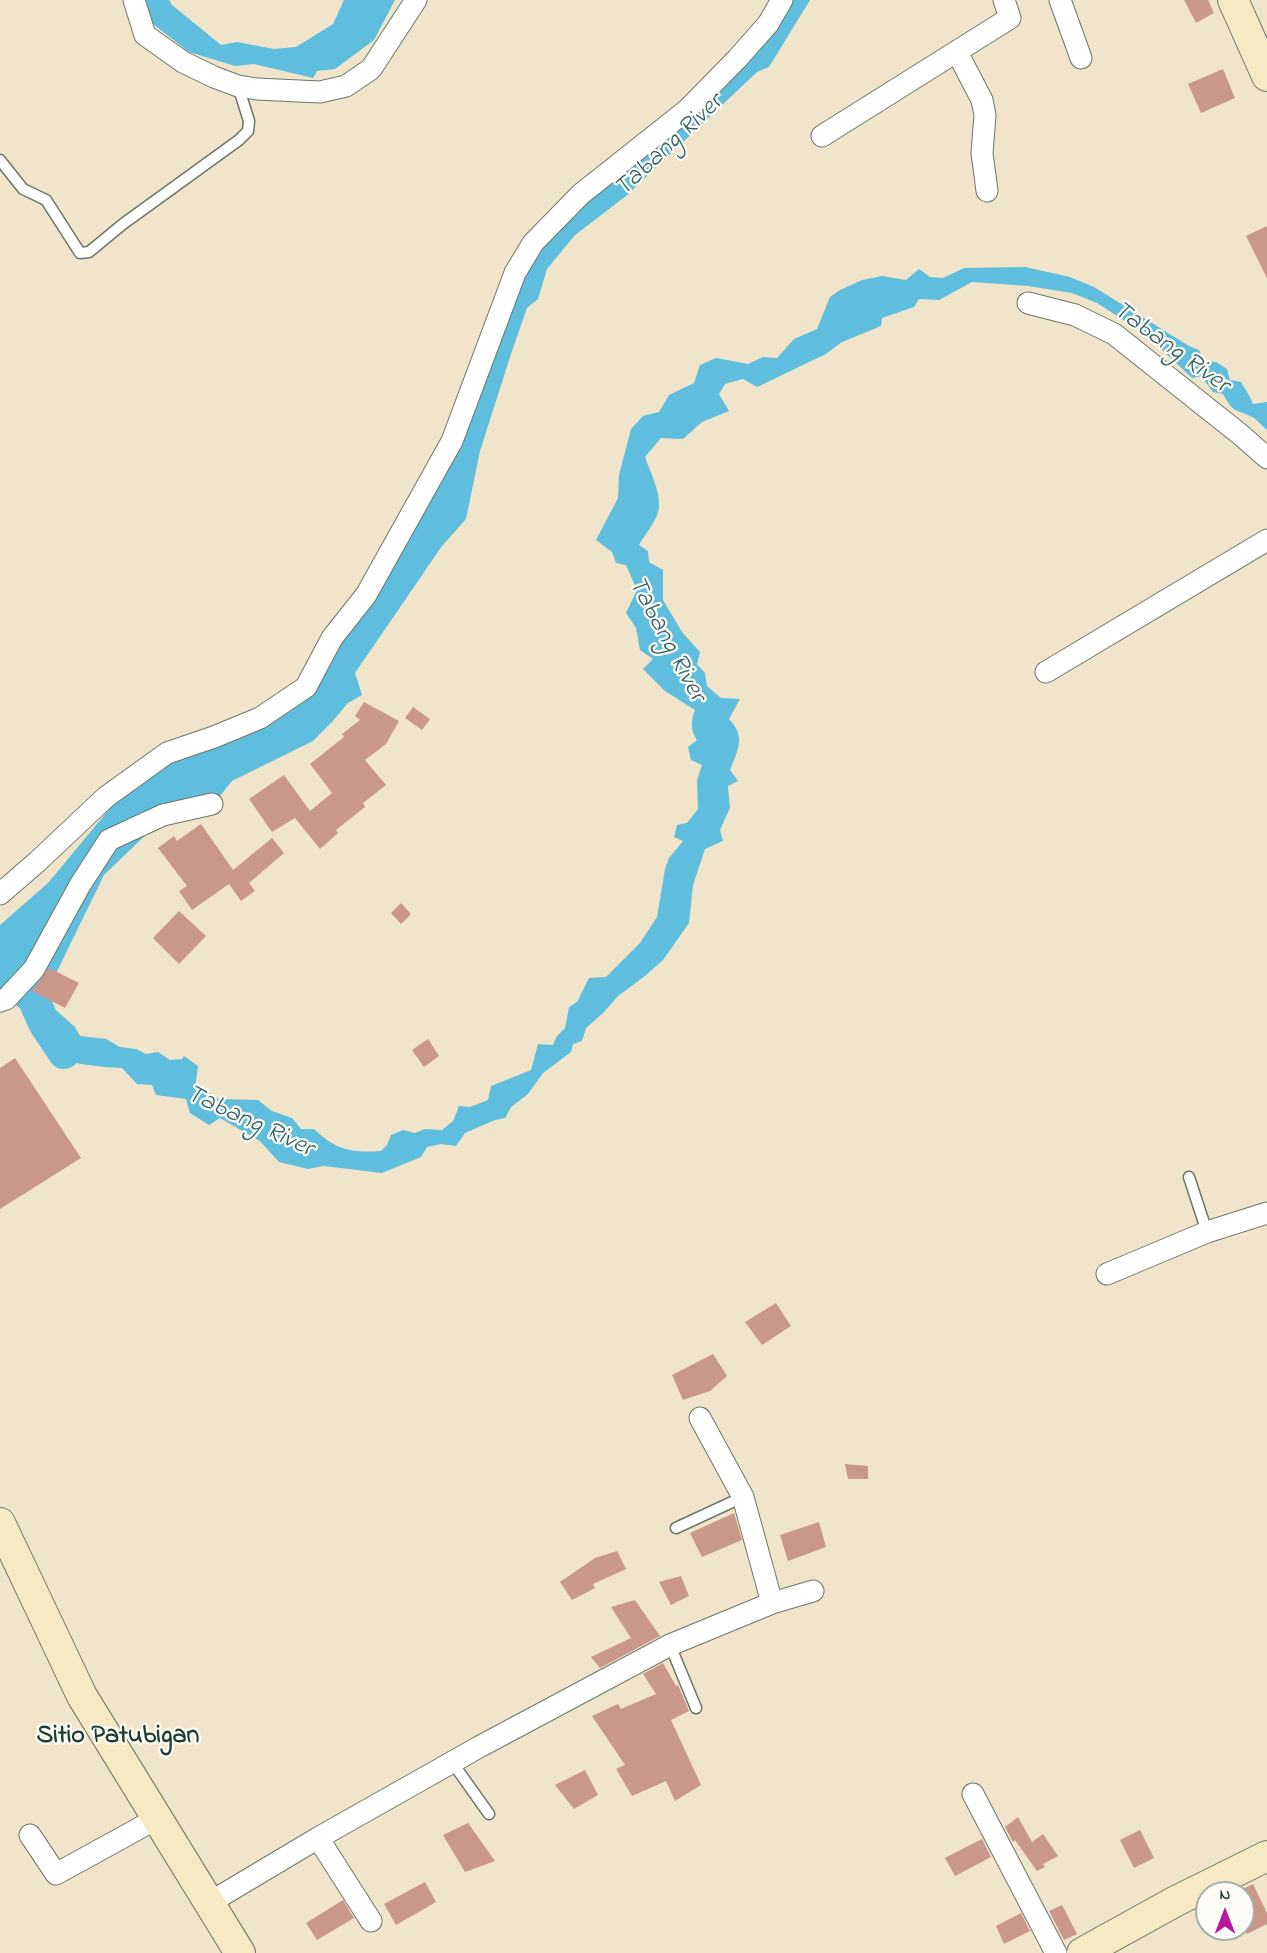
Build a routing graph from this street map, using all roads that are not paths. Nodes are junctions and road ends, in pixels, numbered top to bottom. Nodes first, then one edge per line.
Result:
1 (134, 0) edge
2 (416, 0) edge
3 (782, 0) edge
4 (1004, 0) edge
5 (1060, 0) edge
6 (1233, 0) edge
7 (957, 52) junction
8 (1081, 58) dead end
9 (1267, 76) edge
10 (238, 86) junction
11 (822, 136) dead end
12 (0, 160) edge
13 (987, 191) dead end
14 (1028, 303) dead end
15 (1267, 458) edge
16 (1267, 540) edge
17 (1046, 672) dead end
18 (212, 804) dead end
19 (0, 894) edge
20 (0, 1001) edge
21 (1189, 1177) dead end
22 (1267, 1213) edge
23 (1208, 1232) junction
24 (1107, 1274) dead end
25 (700, 1418) dead end
26 (742, 1497) junction
27 (0, 1522) edge
28 (676, 1528) dead end
29 (813, 1591) dead end
30 (772, 1603) junction
31 (670, 1645) junction
32 (696, 1708) dead end
33 (452, 1762) junction
34 (973, 1794) dead end
35 (489, 1814) dead end
36 (156, 1819) junction
37 (30, 1836) dead end
38 (318, 1838) junction
39 (1267, 1856) edge
40 (209, 1903) junction
41 (371, 1921) dead end
42 (240, 1953) edge
43 (1056, 1953) edge
44 (1082, 1953) edge

1 - 10 street
2 - 10 street
3 - 19 street
4 - 7 street
5 - 8 street
6 - 9 street
7 - 11 street
7 - 13 street
10 - 12 lane
14 - 15 street
16 - 17 street
18 - 20 street
21 - 23 lane
22 - 23 street
23 - 24 street
25 - 26 street
26 - 28 lane
26 - 30 street
27 - 36 street
29 - 30 street
30 - 31 street
31 - 32 lane
31 - 33 street
33 - 35 lane
33 - 38 street
34 - 43 street
36 - 37 street
36 - 40 street
38 - 40 street
38 - 41 street
39 - 44 street
40 - 42 street

